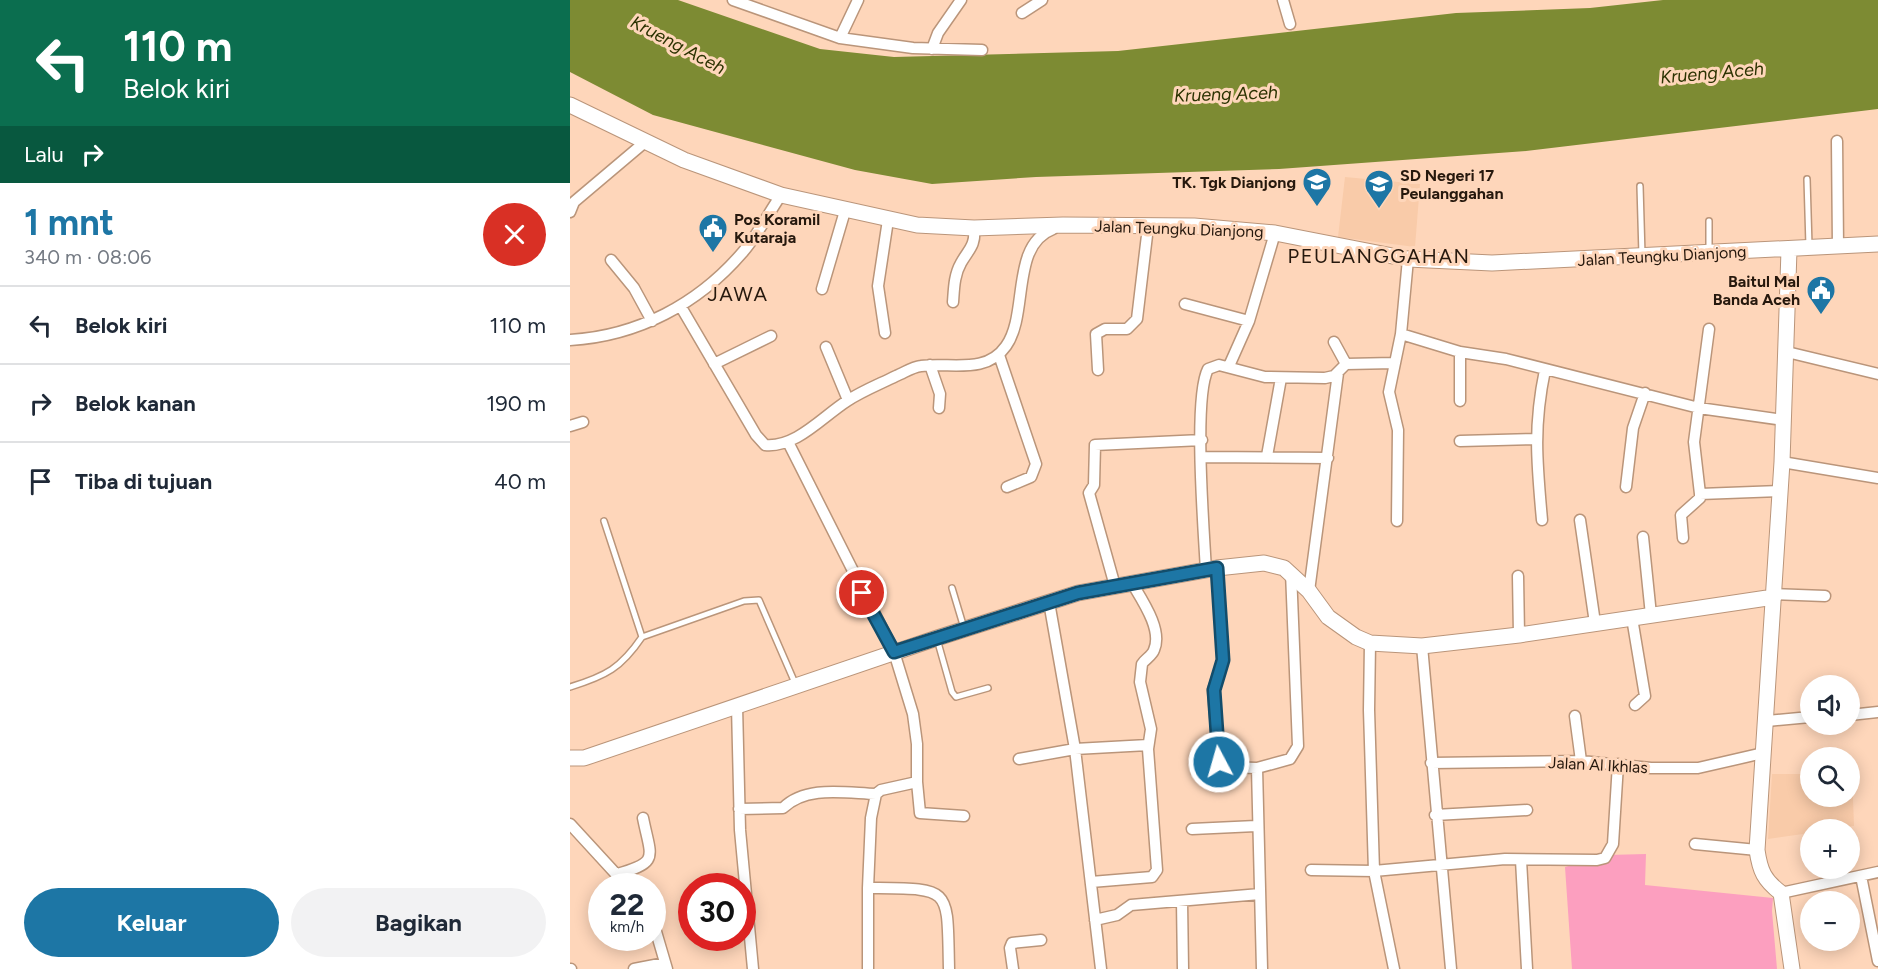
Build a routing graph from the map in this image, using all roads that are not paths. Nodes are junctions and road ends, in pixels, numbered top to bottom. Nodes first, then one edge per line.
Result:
1 (733, 0) edge
2 (858, 0) edge
3 (961, 0) edge
4 (1042, 0) edge
5 (1282, 0) edge
6 (1022, 13) dead end
7 (1290, 24) dead end
8 (840, 38) junction
9 (932, 49) junction
10 (982, 50) dead end
11 (570, 105) edge
12 (1837, 141) dead end
13 (645, 142) junction
14 (1808, 179) dead end
15 (1640, 186) dead end
16 (781, 195) junction
17 (845, 211) junction
18 (570, 212) edge
19 (888, 220) junction
20 (1709, 221) dead end
21 (1063, 225) junction
22 (1148, 227) junction
23 (974, 228) junction
24 (1275, 233) junction
25 (1878, 244) edge
26 (1838, 247) junction
27 (1809, 248) junction
28 (1790, 250) junction
29 (1709, 252) junction
30 (1642, 256) junction
31 (1408, 259) junction
32 (611, 260) dead end
33 (822, 289) dead end
34 (953, 302) dead end
35 (1185, 304) dead end
36 (681, 307) junction
37 (652, 321) junction
38 (1249, 321) junction
39 (1709, 329) dead end
40 (885, 333) dead end
41 (1401, 334) junction
42 (771, 336) dead end
43 (570, 340) edge
44 (1334, 342) dead end
45 (826, 348) dead end
46 (1460, 352) junction
47 (1787, 352) junction
48 (999, 355) junction
49 (1394, 363) junction
50 (714, 364) junction
51 (930, 365) junction
52 (1229, 366) junction
53 (1342, 368) junction
54 (1098, 370) dead end
55 (1545, 370) junction
56 (1878, 374) edge
57 (1281, 378) junction
58 (1645, 393) junction
59 (848, 400) junction
60 (1460, 401) dead end
61 (939, 408) dead end
62 (1699, 408) junction
63 (1783, 420) junction
64 (583, 422) dead end
65 (570, 426) edge
66 (1535, 438) junction
67 (1202, 440) junction
68 (1460, 441) dead end
69 (788, 442) junction
70 (1267, 456) junction
71 (1202, 457) junction
72 (1328, 458) junction
73 (1782, 462) junction
74 (1878, 478) edge
75 (1007, 487) dead end
76 (1626, 487) dead end
77 (1780, 492) junction
78 (1700, 494) junction
79 (1396, 520) dead end
80 (1542, 520) dead end
81 (1580, 520) dead end
82 (604, 521) dead end
83 (1643, 537) dead end
84 (1683, 538) dead end
85 (1211, 570) junction
86 (1291, 572) junction
87 (1518, 576) dead end
88 (1132, 583) junction
89 (1115, 586) junction
90 (952, 588) dead end
91 (1309, 591) junction
92 (1774, 596) junction
93 (1825, 596) dead end
94 (1049, 602) junction
95 (1651, 615) junction
96 (1632, 618) junction
97 (1595, 623) junction
98 (964, 629) junction
99 (1519, 635) junction
100 (642, 637) junction
101 (937, 638) junction
102 (1370, 643) junction
103 (1422, 646) junction
104 (894, 652) junction
105 (796, 685) junction
106 (570, 687) edge
107 (988, 688) dead end
108 (1635, 705) dead end
109 (737, 706) junction
110 (1878, 712) edge
111 (1860, 714) edge
112 (1575, 716) dead end
113 (1800, 718) edge
114 (1767, 721) junction
115 (1148, 745) junction
116 (1075, 748) junction
117 (1763, 753) junction
118 (570, 758) edge
119 (1019, 759) dead end
120 (1581, 760) junction
121 (1431, 763) junction
122 (1618, 764) junction
123 (1257, 768) junction
124 (916, 782) junction
125 (876, 794) junction
126 (739, 809) junction
127 (1527, 810) dead end
128 (1435, 815) junction
129 (964, 816) dead end
130 (643, 818) dead end
131 (570, 824) edge
132 (1256, 826) junction
133 (1192, 829) dead end
134 (1695, 844) dead end
135 (1756, 850) junction
136 (1521, 860) junction
137 (1441, 865) junction
138 (1311, 870) dead end
139 (1374, 871) junction
140 (1878, 872) edge
141 (615, 873) edge
142 (619, 873) edge
143 (1861, 876) junction
144 (1091, 882) junction
145 (868, 888) junction
146 (1781, 893) junction
147 (1260, 894) junction
148 (1182, 901) junction
149 (1095, 920) junction
150 (1041, 940) dead end
151 (662, 951) edge
152 (1878, 962) edge
153 (666, 966) edge
154 (634, 969) edge
155 (753, 969) edge
156 (868, 969) edge
157 (949, 969) edge
158 (1013, 969) edge
159 (1101, 969) edge
160 (1183, 969) edge
161 (1262, 969) edge
162 (1394, 969) edge
163 (1451, 969) edge
164 (1527, 969) edge
165 (1792, 969) edge

1 - 8 street
2 - 8 street
3 - 9 street
4 - 6 street
5 - 7 street
8 - 9 street
9 - 10 street
11 - 13 street, Jalan Teungku Dianjong
12 - 26 street
13 - 16 street, Jalan Teungku Dianjong
13 - 18 street
14 - 27 lane
15 - 30 lane
16 - 17 street, Jalan Teungku Dianjong
16 - 36 street
17 - 19 street, Jalan Teungku Dianjong
17 - 33 street
19 - 23 street, Jalan Teungku Dianjong
19 - 40 street
20 - 29 lane
21 - 22 street, Jalan Teungku Dianjong
21 - 23 street, Jalan Teungku Dianjong
21 - 48 street
22 - 24 street, Jalan Teungku Dianjong
22 - 54 street
23 - 34 street
24 - 31 street, Jalan Teungku Dianjong
24 - 38 street
25 - 26 street, Jalan Teungku Dianjong
26 - 27 street, Jalan Teungku Dianjong
27 - 28 street, Jalan Teungku Dianjong
28 - 29 street, Jalan Teungku Dianjong
28 - 47 street
29 - 30 street, Jalan Teungku Dianjong
30 - 31 street, Jalan Teungku Dianjong
31 - 41 street
32 - 37 street
35 - 38 street
36 - 37 street
36 - 50 street
37 - 43 street
38 - 52 street
39 - 62 street
41 - 46 street
41 - 49 street
42 - 50 street
44 - 53 street
45 - 59 street
46 - 55 street
46 - 60 street
47 - 56 street
47 - 63 street
48 - 51 street
48 - 75 street
49 - 53 street
49 - 79 street
50 - 69 street
51 - 59 street
51 - 61 street
52 - 57 street
52 - 67 street
53 - 57 street
53 - 72 street
55 - 58 street
55 - 66 street
57 - 70 street
58 - 62 street
58 - 76 street
59 - 69 street
62 - 63 street
62 - 78 street
63 - 73 street
64 - 65 street
66 - 68 street
66 - 80 street
67 - 71 street
67 - 89 street
69 - 104 street
70 - 71 street
70 - 72 street
71 - 85 street
72 - 91 street
73 - 74 street
73 - 77 street
77 - 78 street
77 - 92 street
78 - 84 street
81 - 97 street
82 - 100 lane
83 - 95 street
85 - 86 street
85 - 88 street
85 - 123 street
86 - 91 street
86 - 123 street
87 - 99 street
88 - 89 street
88 - 115 street
89 - 94 street
90 - 98 lane
91 - 102 street
92 - 93 street
92 - 95 street
92 - 114 street
94 - 98 street
94 - 116 street
95 - 96 street
96 - 97 street
96 - 108 street
97 - 99 street
98 - 101 street
99 - 103 street
100 - 105 lane
100 - 106 lane
101 - 104 street
101 - 107 lane
102 - 103 street
102 - 139 street
103 - 121 street
104 - 105 street
104 - 124 street
105 - 109 street
109 - 118 street
109 - 126 street
110 - 111 street
112 - 120 street
113 - 114 street
114 - 117 street
115 - 116 street
115 - 144 street
116 - 119 street
116 - 144 street
117 - 122 street, Jalan Al Ikhlas
117 - 135 street
120 - 121 street, Jalan Al Ikhlas
120 - 122 street, Jalan Al Ikhlas
121 - 128 street
122 - 136 street
123 - 132 street
124 - 125 street
124 - 129 street
125 - 126 street
125 - 145 street
126 - 155 street
127 - 128 street
128 - 137 street
130 - 142 street
131 - 141 street
132 - 133 street
132 - 147 street
134 - 135 street
135 - 146 street
136 - 137 street
136 - 164 street
137 - 139 street
137 - 163 street
138 - 139 street
139 - 162 street
140 - 143 street
143 - 146 street
143 - 152 street
144 - 149 street
145 - 156 street
145 - 157 street
146 - 165 street
147 - 148 street
147 - 161 street
148 - 149 street
148 - 160 street
149 - 159 street
150 - 158 street
151 - 153 street
153 - 154 street

